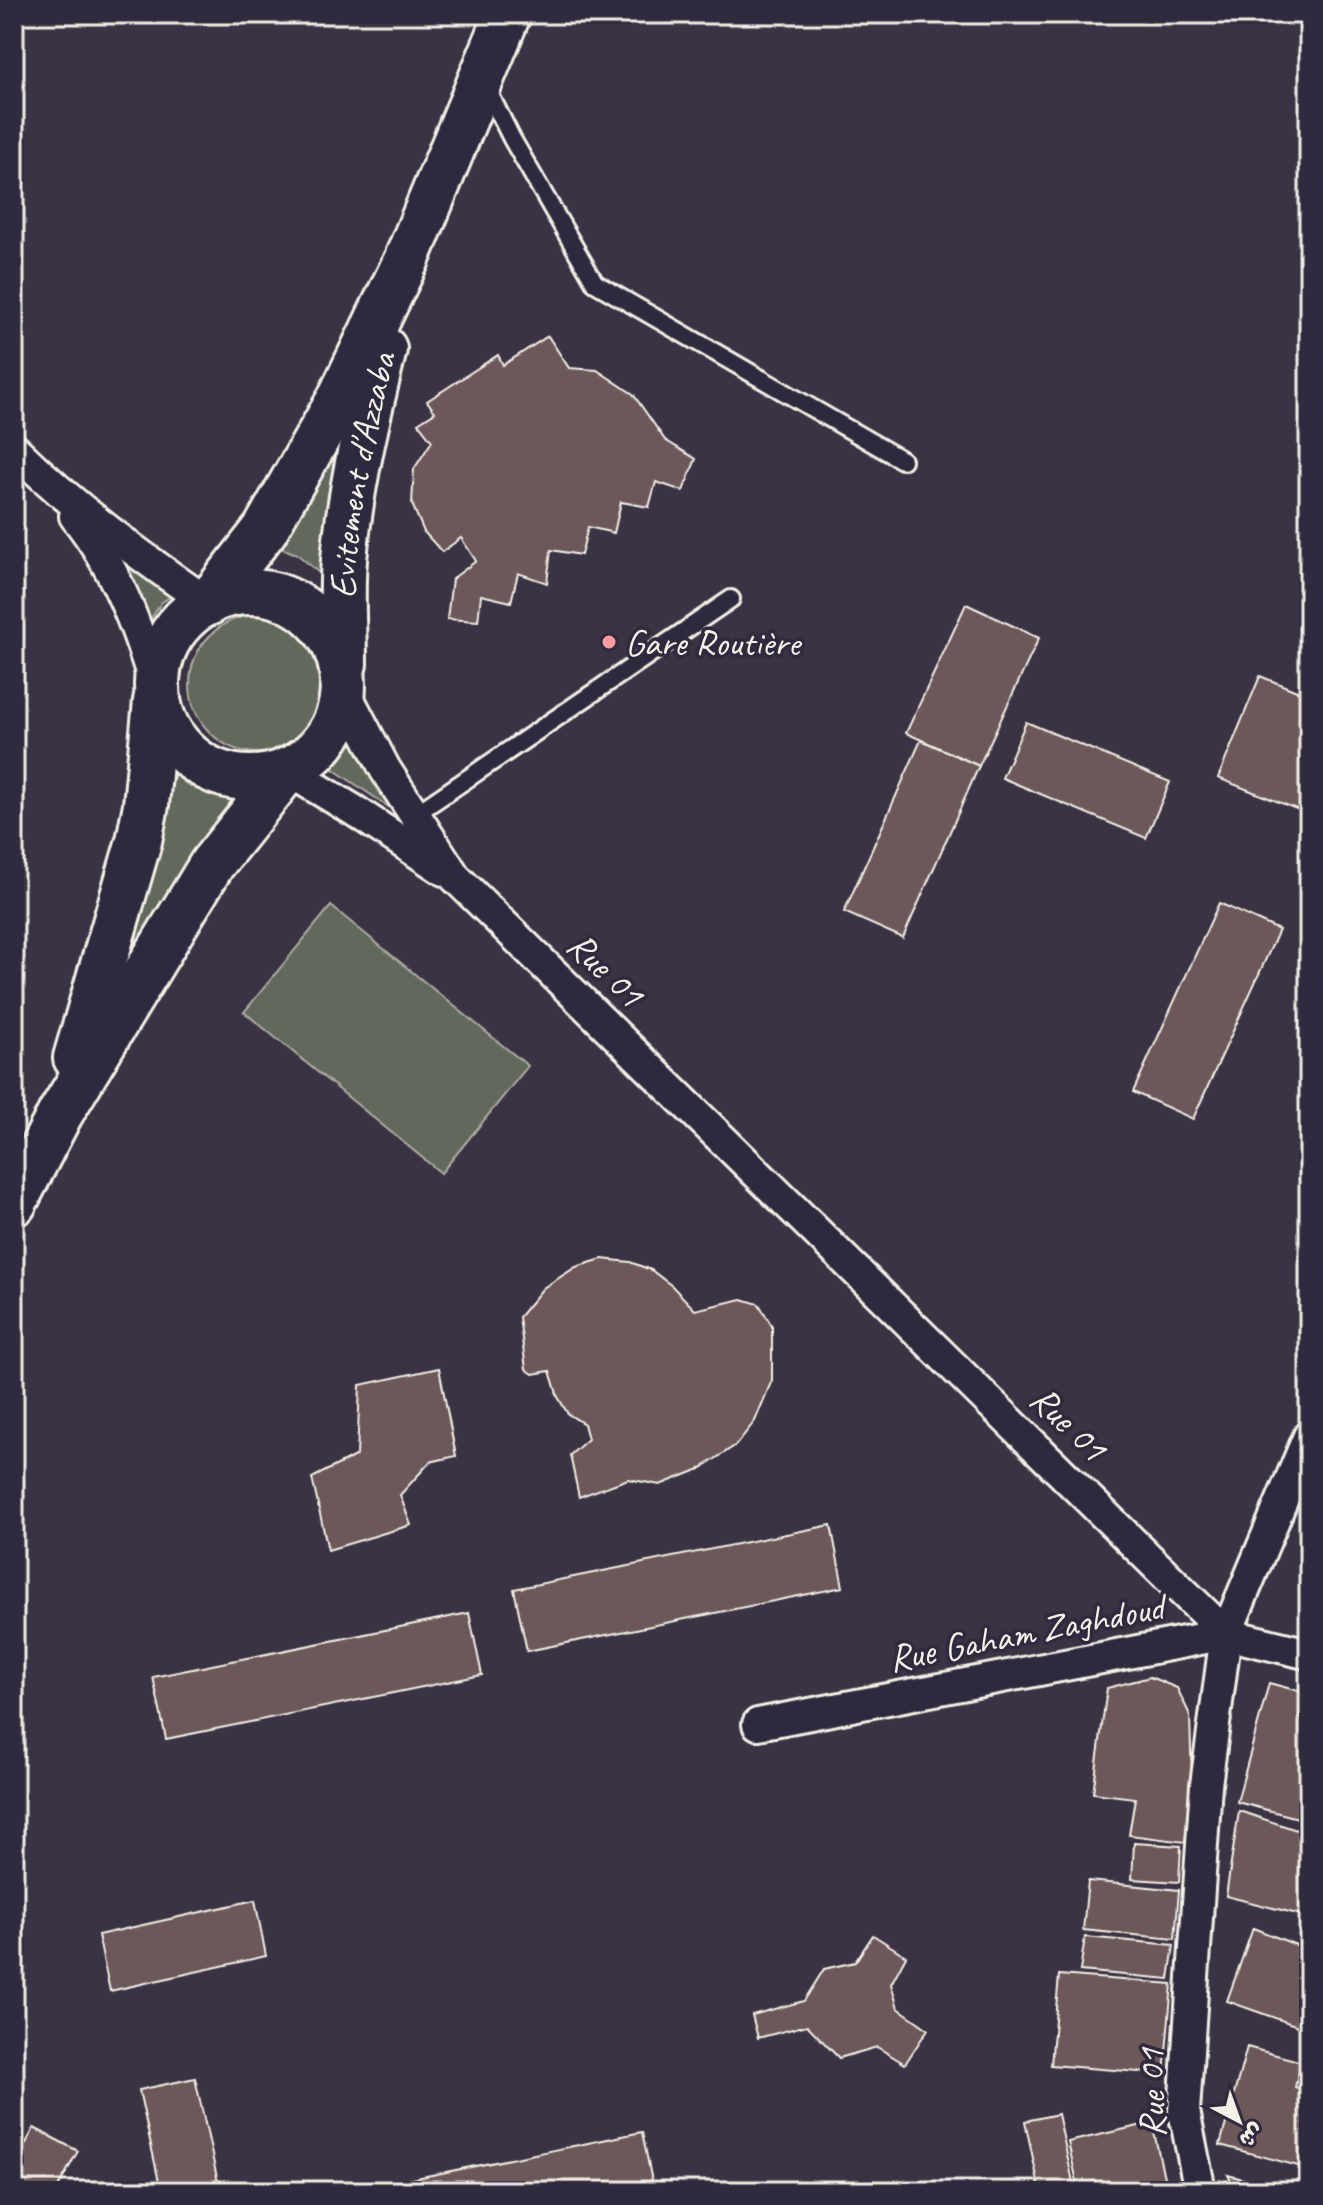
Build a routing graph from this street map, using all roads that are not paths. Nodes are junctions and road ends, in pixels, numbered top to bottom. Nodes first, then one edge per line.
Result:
1 (508, 14) edge
2 (481, 77) junction
3 (406, 261) junction
4 (14, 449) edge
5 (902, 460) dead end
6 (51, 486) junction
7 (731, 599) dead end
8 (208, 603) junction
9 (157, 692) junction
10 (345, 692) junction
11 (287, 770) junction
12 (414, 815) junction
13 (455, 877) junction
14 (60, 1114) junction
15 (14, 1203) edge
16 (1309, 1436) edge
17 (1226, 1634) junction
18 (1309, 1654) edge
19 (758, 1724) dead end
20 (1200, 2191) edge

1 - 2 main road, Evitement d'Azzaba
2 - 3 main road, Evitement d'Azzaba
2 - 5 lane
3 - 8 main road, Evitement d'Azzaba
3 - 10 main road, Evitement d'Azzaba
4 - 6 street
6 - 8 street
6 - 9 street
7 - 12 lane
8 - 9 main road
8 - 10 main road
9 - 11 main road
9 - 14 main road
10 - 11 main road
10 - 12 street
11 - 13 street
11 - 14 main road
12 - 13 street
13 - 17 street, Rue 01
14 - 15 main road
16 - 17 street
17 - 18 street, Rue Gaham Zaghdoud
17 - 19 street, Rue Gaham Zaghdoud
17 - 20 street, Rue 01

